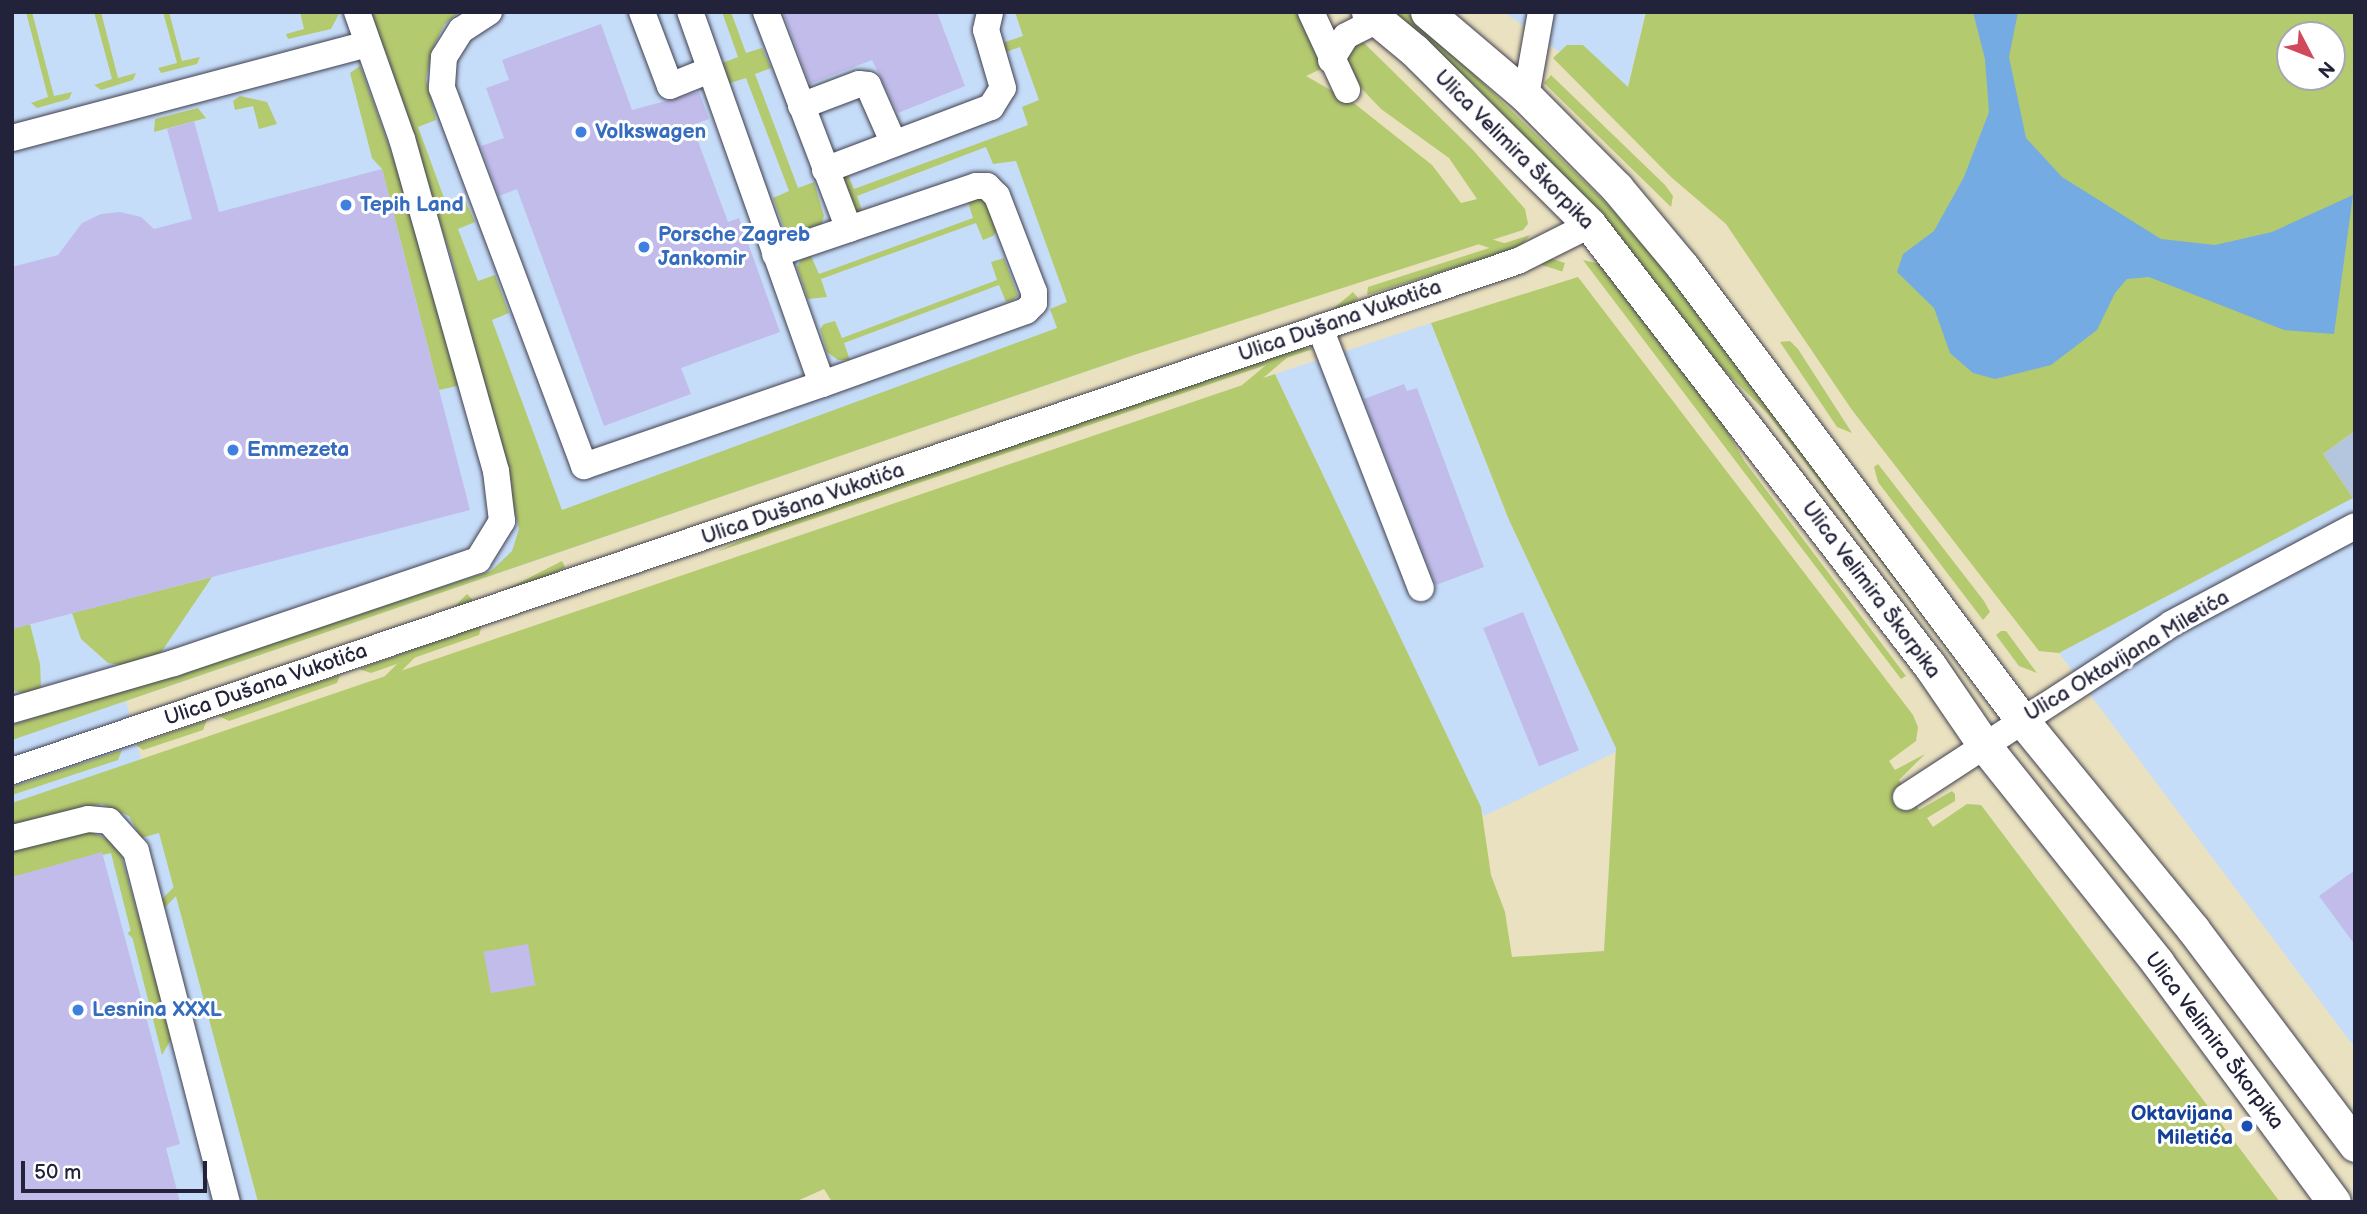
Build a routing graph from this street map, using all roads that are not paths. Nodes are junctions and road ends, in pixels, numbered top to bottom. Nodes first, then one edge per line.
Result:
1 (357, 12) edge
2 (489, 12) edge
3 (642, 12) edge
4 (690, 12) edge
5 (766, 12) edge
6 (990, 12) edge
7 (1311, 12) edge
8 (1427, 12) edge
9 (1541, 12) edge
10 (1373, 16) edge
11 (367, 44) junction
12 (1331, 60) junction
13 (710, 70) junction
14 (1347, 90) dead end
15 (1525, 96) junction
16 (801, 106) junction
17 (12, 138) edge
18 (894, 144) junction
19 (825, 170) junction
20 (1590, 225) junction
21 (849, 229) junction
22 (775, 254) junction
23 (1320, 328) junction
24 (822, 384) junction
25 (2355, 526) edge
26 (1421, 588) dead end
27 (12, 710) edge
28 (2022, 720) junction
29 (1984, 745) junction
30 (12, 772) edge
31 (1906, 797) dead end
32 (12, 838) edge
33 (2355, 1145) edge
34 (226, 1202) edge
35 (2334, 1202) edge

1 - 11 street
2 - 24 street
3 - 13 street
4 - 13 street
5 - 16 street
6 - 18 street
7 - 12 street
8 - 15 main road, Ulica Velimira Škorpika
9 - 15 street
10 - 12 street
10 - 20 main road, Ulica Velimira Škorpika
11 - 17 street
11 - 27 street
12 - 14 street
13 - 22 street
15 - 28 main road, Ulica Velimira Škorpika
16 - 18 street
16 - 19 street
18 - 19 street
19 - 21 street
20 - 23 street, Ulica Dušana Vukotića
20 - 29 main road, Ulica Velimira Škorpika
21 - 22 street
21 - 24 street
22 - 24 street
23 - 26 street
23 - 30 street, Ulica Dušana Vukotića
25 - 28 street, Ulica Oktavijana Miletića
28 - 29 street, Ulica Oktavijana Miletića
28 - 33 main road, Ulica Velimira Škorpika
29 - 31 street, Ulica Oktavijana Miletića
29 - 35 main road, Ulica Velimira Škorpika
32 - 34 street

